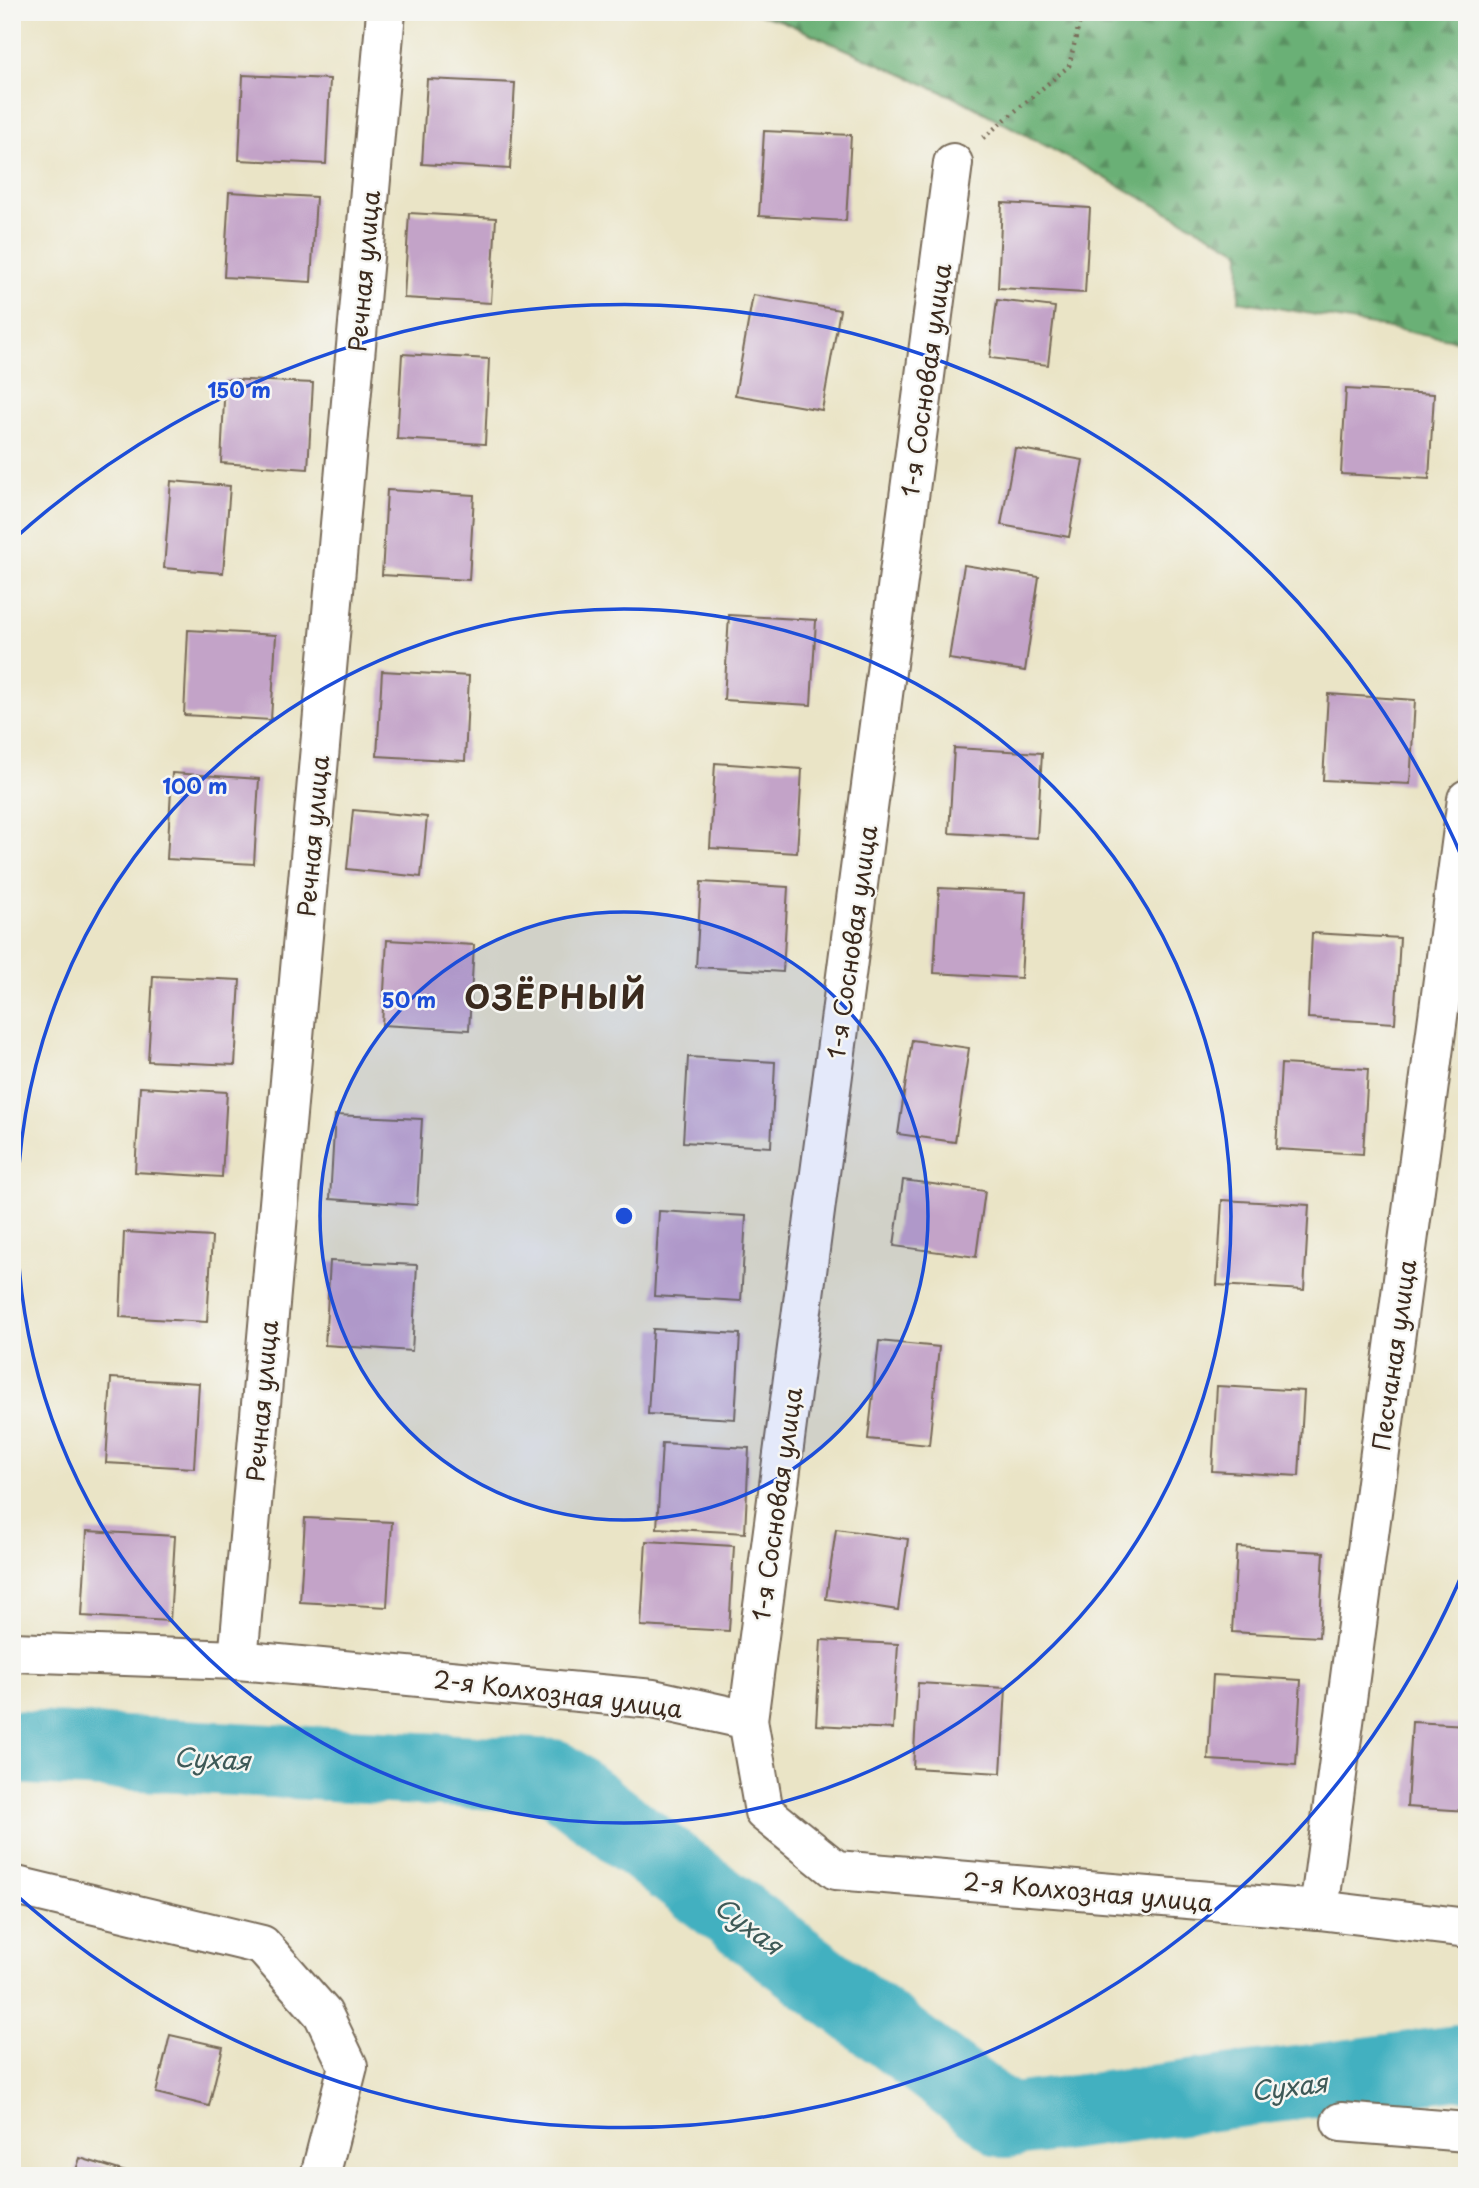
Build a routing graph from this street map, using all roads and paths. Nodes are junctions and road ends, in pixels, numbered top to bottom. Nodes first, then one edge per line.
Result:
1 (386, 12) edge
2 (1082, 12) edge
3 (953, 163) joint
4 (1467, 799) edge
5 (12, 1652) edge
6 (238, 1660) junction
7 (748, 1720) junction
8 (12, 1885) edge
9 (1319, 1910) junction
10 (1467, 1928) edge
11 (1341, 2122) dead end
12 (1467, 2132) edge
13 (320, 2176) edge

1 - 6 street, Речная улица
2 - 3 path
3 - 7 street, 1-я Сосновая улица
4 - 9 street, Песчаная улица
5 - 6 street, 2-я Колхозная улица
6 - 7 street, 2-я Колхозная улица
7 - 9 street, 2-я Колхозная улица
8 - 13 street
9 - 10 street, 2-я Колхозная улица
11 - 12 street

